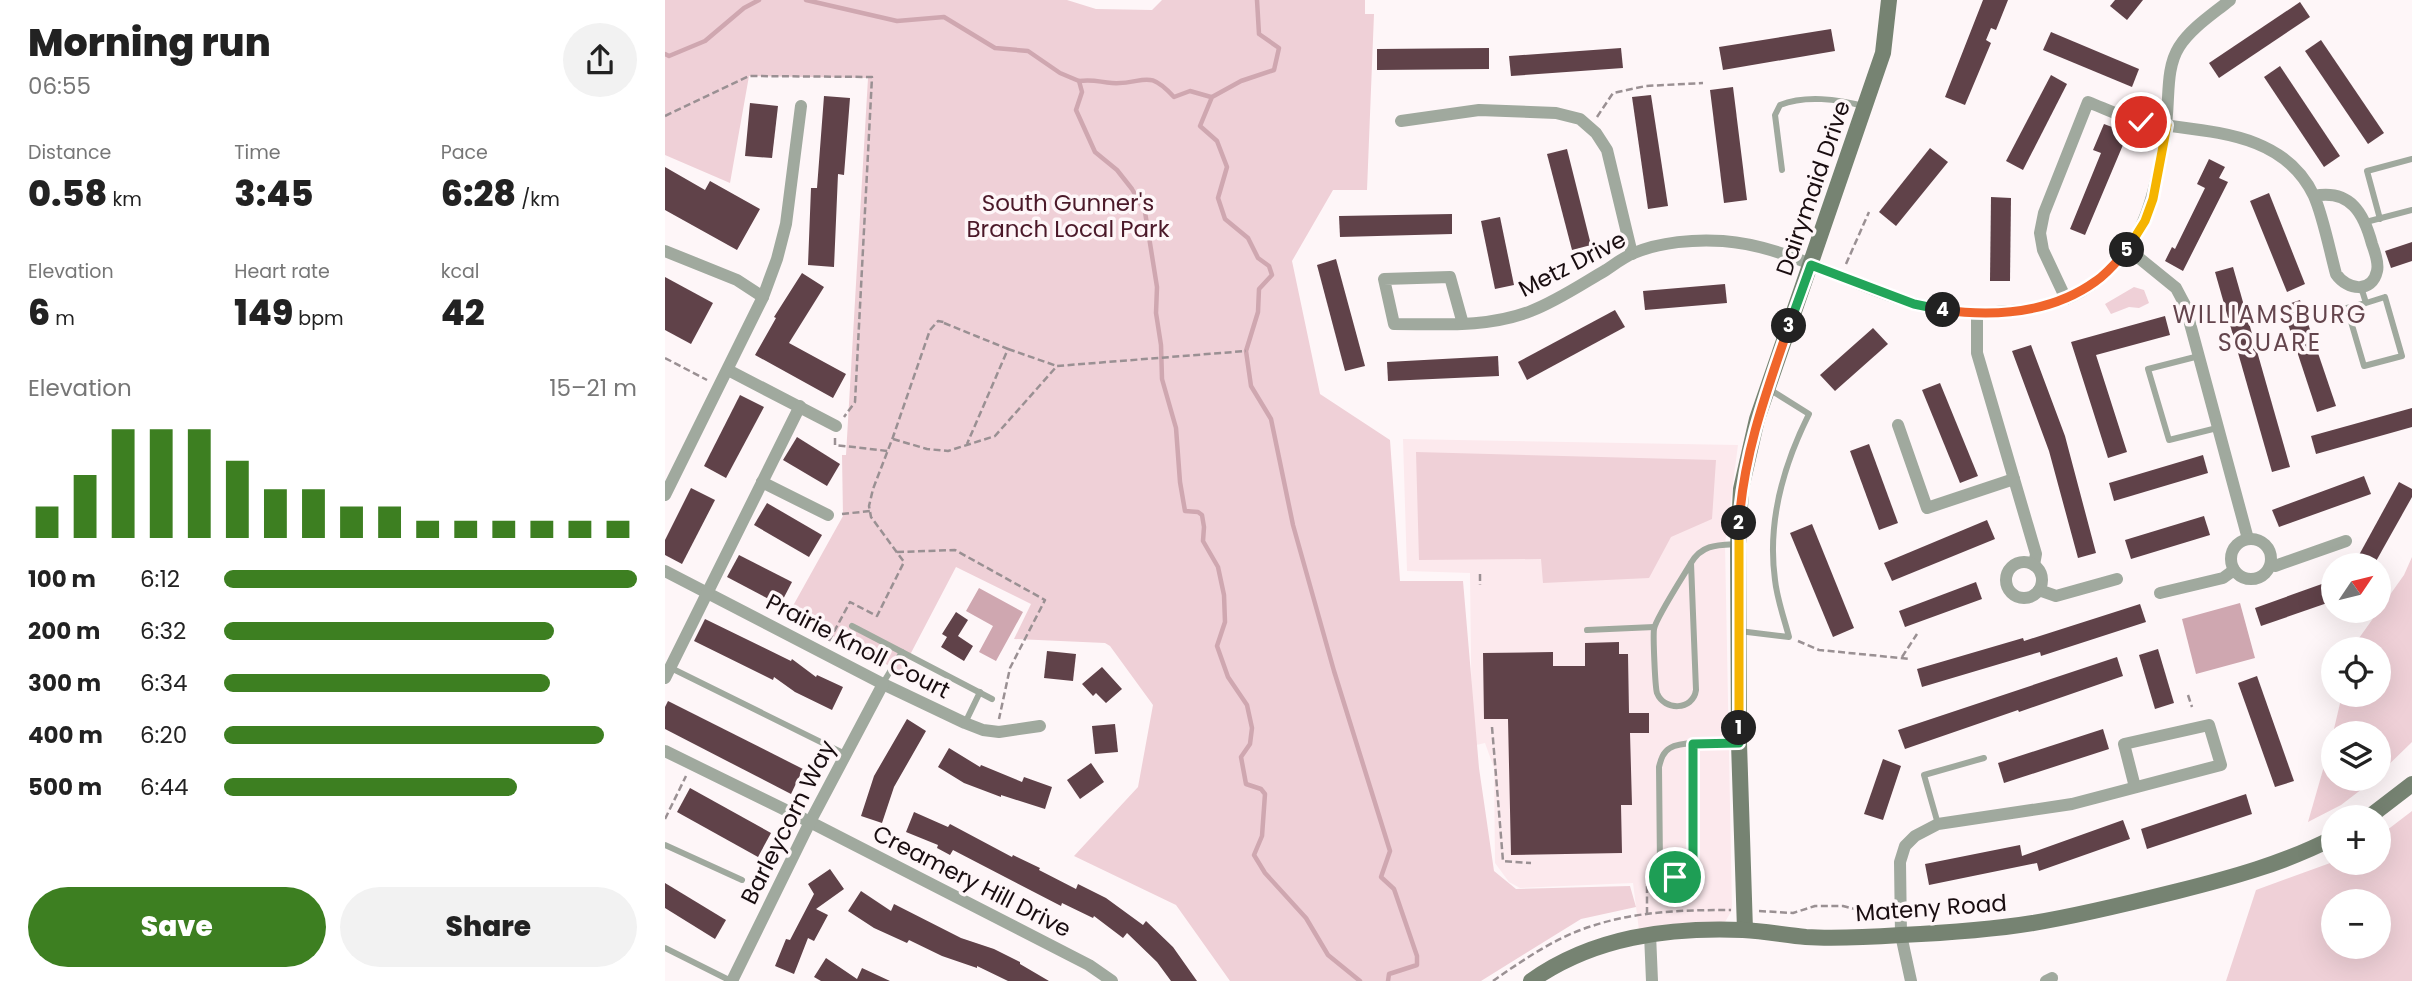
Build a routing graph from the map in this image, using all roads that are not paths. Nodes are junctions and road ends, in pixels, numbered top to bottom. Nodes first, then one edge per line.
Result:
1 (1889, 0) edge
2 (2230, 0) edge
3 (801, 106) dead end
4 (1865, 107) junction
5 (1401, 121) dead end
6 (2167, 125) junction
7 (2412, 159) edge
8 (1782, 170) dead end
9 (2314, 196) junction
10 (2412, 209) edge
11 (2380, 219) junction
12 (2366, 222) junction
13 (2128, 249) junction
14 (665, 251) edge
15 (1632, 254) junction
16 (1811, 265) junction
17 (2361, 287) junction
18 (763, 297) junction
19 (2066, 299) junction
20 (2366, 303) junction
21 (1977, 314) junction
22 (1463, 324) junction
23 (2199, 356) junction
24 (728, 370) junction
25 (1767, 388) junction
26 (800, 406) junction
27 (1898, 425) dead end
28 (836, 426) road end
29 (2219, 427) junction
30 (665, 462) edge
31 (678, 469) junction
32 (2014, 479) junction
33 (762, 482) junction
34 (665, 495) edge
35 (828, 515) road end
36 (2248, 539) junction
37 (2346, 541) dead end
38 (1738, 544) junction
39 (1691, 563) junction
40 (2271, 564) junction
41 (2035, 565) junction
42 (2234, 570) junction
43 (665, 571) edge
44 (2117, 579) dead end
45 (2039, 590) junction
46 (708, 593) junction
47 (2159, 593) dead end
48 (852, 626) dead end
49 (1654, 627) junction
50 (1587, 630) dead end
51 (1738, 631) junction
52 (902, 652) junction
53 (668, 673) edge
54 (883, 684) junction
55 (980, 692) junction
56 (992, 699) dead end
57 (965, 723) junction
58 (1040, 726) dead end
59 (1739, 743) junction
60 (1693, 744) junction
61 (665, 751) edge
62 (845, 754) junction
63 (1984, 758) dead end
64 (2412, 784) edge
65 (2135, 787) junction
66 (2385, 805) edge
67 (810, 822) junction
68 (1938, 824) junction
69 (2321, 844) edge
70 (665, 845) edge
71 (742, 880) dead end
72 (1745, 930) junction
73 (1650, 934) junction
74 (1901, 935) junction
75 (665, 948) edge
76 (731, 981) edge
77 (1112, 981) edge
78 (1531, 981) edge
79 (1653, 981) edge
80 (1911, 981) edge

1 - 4 street, Dairymaid Drive
2 - 6 street, Metz Drive
3 - 18 street
4 - 8 lane
4 - 16 street, Dairymaid Drive
5 - 15 street
6 - 9 street
6 - 13 street, Metz Drive
6 - 19 street
7 - 11 lane
9 - 12 street
9 - 17 street
10 - 11 lane
11 - 12 lane
12 - 17 street
13 - 19 street, Metz Drive
13 - 23 street
14 - 18 street
15 - 16 street, Metz Drive
15 - 22 street, Metz Drive
16 - 21 street, Metz Drive
16 - 25 street, Dairymaid Drive
17 - 20 lane
18 - 24 street
19 - 21 street, Metz Drive
20 - 20 lane
21 - 32 street
22 - 22 street, Metz Drive
23 - 29 street
23 - 29 lane
24 - 26 street
24 - 31 street
25 - 38 street, Dairymaid Drive
25 - 51 lane
26 - 28 street
26 - 33 street
27 - 32 street
29 - 36 street
30 - 31 street
31 - 34 street
32 - 41 street
33 - 35 street
33 - 46 street
36 - 40 street
36 - 42 street
37 - 40 street
38 - 39 lane
38 - 51 street, Dairymaid Drive
39 - 49 lane
39 - 49 lane
40 - 42 street
41 - 45 street
41 - 45 street
42 - 47 street
43 - 46 street, Prairie Knoll Court
44 - 45 street
46 - 53 street
46 - 54 street, Prairie Knoll Court
48 - 52 lane
49 - 50 lane
51 - 59 street, Dairymaid Drive
52 - 54 lane
52 - 55 lane
53 - 62 lane
54 - 57 street, Prairie Knoll Court
54 - 62 street, Barleycorn Way
55 - 56 lane
55 - 57 lane
57 - 58 street, Prairie Knoll Court
59 - 60 lane
59 - 72 street, Dairymaid Drive
60 - 60 lane
61 - 67 street, Creamery Hill Drive
62 - 67 street, Barleycorn Way
63 - 68 lane
64 - 66 street
65 - 65 street
65 - 68 street
67 - 76 street, Barleycorn Way
67 - 77 street, Creamery Hill Drive
68 - 74 street
69 - 74 street, Mateny Road
70 - 71 lane
72 - 73 street, Mateny Road
72 - 74 street, Mateny Road
73 - 78 street, Mateny Road
73 - 79 street
74 - 80 street
75 - 76 lane

